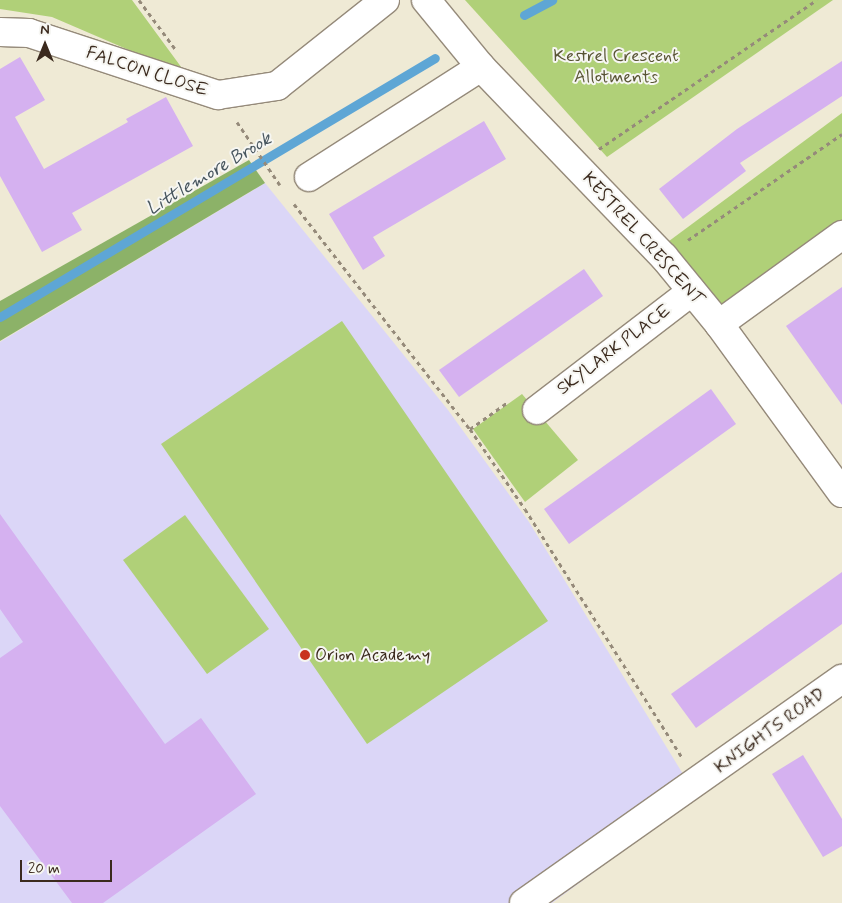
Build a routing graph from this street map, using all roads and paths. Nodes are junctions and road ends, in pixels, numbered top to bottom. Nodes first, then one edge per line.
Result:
1 (139, 0) edge
2 (385, 0) edge
3 (426, 0) edge
4 (817, 0) edge
5 (0, 32) edge
6 (178, 52) dead end
7 (482, 67) junction
8 (842, 134) edge
9 (247, 135) dead end
10 (576, 164) junction
11 (309, 177) dead end
12 (281, 186) dead end
13 (293, 202) dead end
14 (842, 235) edge
15 (664, 257) junction
16 (692, 291) junction
17 (719, 324) junction
18 (537, 410) joint
19 (470, 429) junction
20 (842, 493) edge
21 (842, 680) edge
22 (698, 784) junction
23 (524, 903) edge

1 - 6 path
2 - 5 street, FALCON CLOSE
3 - 7 street, KESTREL CRESCENT
4 - 10 path
7 - 10 street, KESTREL CRESCENT
7 - 11 street
8 - 15 path
9 - 12 path
10 - 15 street, KESTREL CRESCENT
13 - 19 path
14 - 17 street
15 - 16 street, KESTREL CRESCENT
16 - 17 street, KESTREL CRESCENT
16 - 18 street, SKYLARK PLACE
17 - 20 street, KESTREL CRESCENT
18 - 19 path
19 - 22 path
21 - 22 street, KNIGHTS ROAD
22 - 23 street, KNIGHTS ROAD

